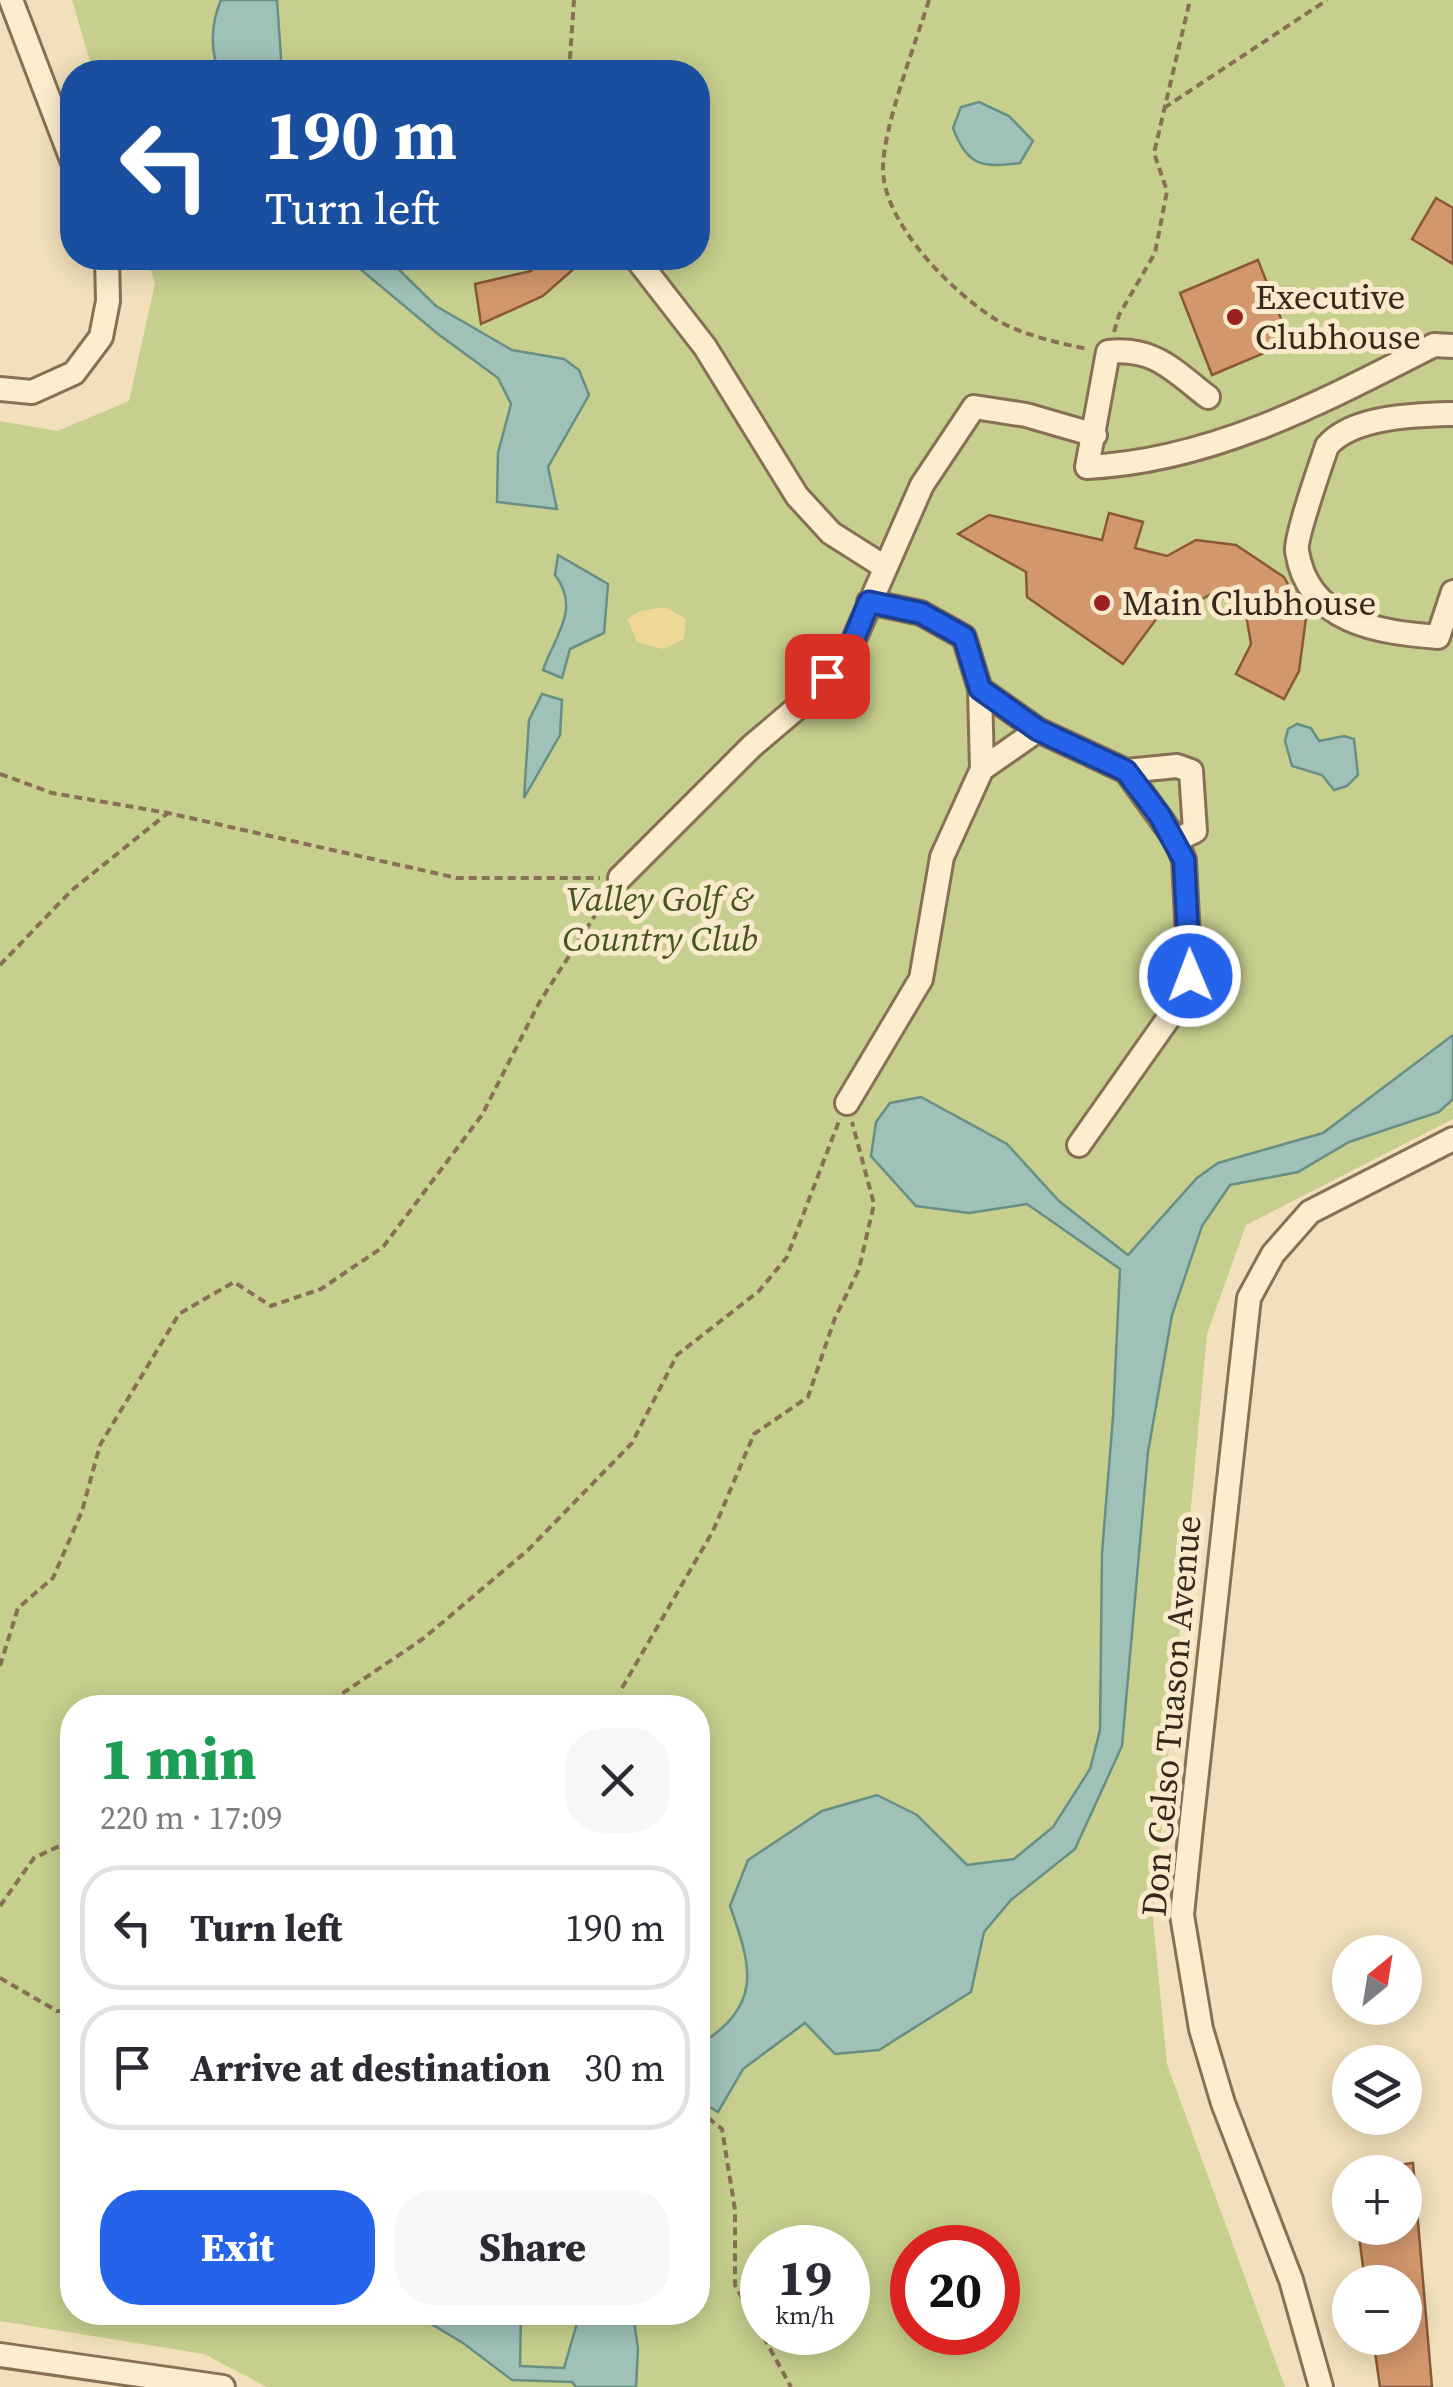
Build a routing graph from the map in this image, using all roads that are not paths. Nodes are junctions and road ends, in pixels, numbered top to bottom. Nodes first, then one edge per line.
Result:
1 (11, 0) edge
2 (60, 129) edge
3 (107, 270) edge
4 (645, 270) edge
5 (1453, 346) edge
6 (0, 388) edge
7 (1208, 397) dead end
8 (1326, 400) junction
9 (1453, 414) edge
10 (1338, 433) junction
11 (1094, 435) junction
12 (883, 566) junction
13 (1453, 592) edge
14 (869, 602) junction
15 (980, 689) junction
16 (1038, 730) junction
17 (982, 769) junction
18 (1126, 771) junction
19 (1176, 840) junction
20 (620, 878) road end
21 (846, 1102) road end
22 (1453, 1139) edge
23 (1080, 1145) dead end
24 (0, 2355) edge
25 (223, 2387) edge
26 (1321, 2387) edge

1 - 2 street
3 - 6 street
4 - 12 street
5 - 8 street
7 - 11 street
8 - 10 street
8 - 11 street
9 - 10 street
10 - 13 street
11 - 12 street
12 - 14 street
14 - 15 street
14 - 20 street
15 - 16 street
15 - 17 street
16 - 17 street
16 - 18 street
17 - 21 street
18 - 19 street
18 - 19 street
19 - 23 street
22 - 26 street, Don Celso Tuason Avenue
24 - 25 street

